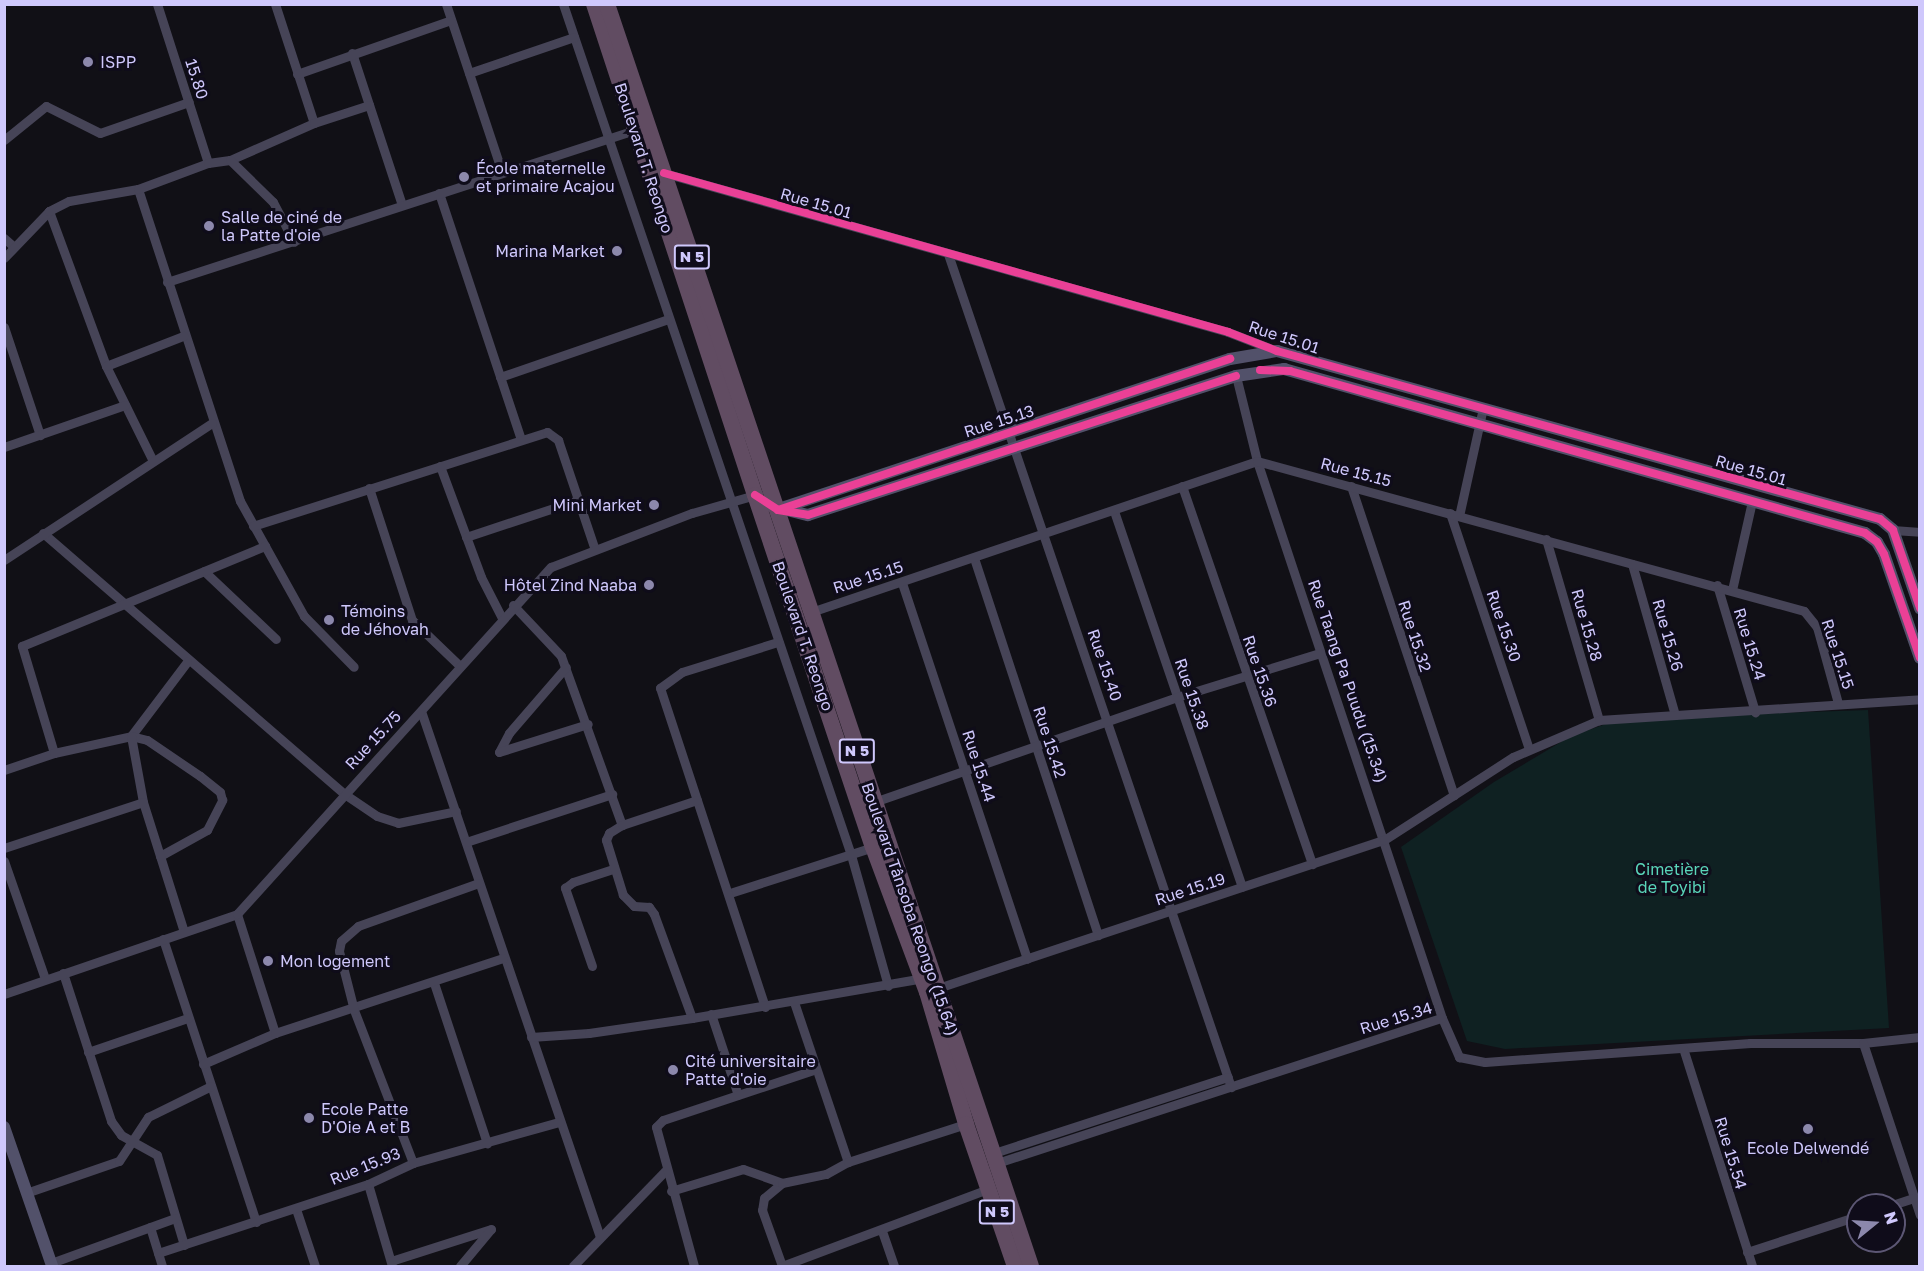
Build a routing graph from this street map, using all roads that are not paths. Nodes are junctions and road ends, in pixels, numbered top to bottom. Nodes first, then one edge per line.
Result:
1 (275, 4) edge
2 (446, 4) edge
3 (563, 4) edge
4 (594, 4) edge
5 (607, 4) edge
6 (160, 5) edge
7 (451, 20) junction
8 (574, 38) junction
9 (352, 53) junction
10 (469, 73) junction
11 (297, 74) junction
12 (189, 102) junction
13 (369, 105) junction
14 (314, 123) junction
15 (634, 130) junction
16 (608, 138) junction
17 (4, 140) edge
18 (230, 160) junction
19 (208, 163) junction
20 (502, 172) junction
21 (664, 173) junction
22 (138, 189) junction
23 (439, 193) junction
24 (402, 205) junction
25 (50, 211) junction
26 (4, 238) edge
27 (294, 242) junction
28 (14, 247) junction
29 (948, 254) junction
30 (4, 258) edge
31 (167, 282) junction
32 (668, 320) junction
33 (4, 327) edge
34 (183, 336) junction
35 (1277, 351) junction
36 (106, 366) junction
37 (1236, 376) junction
38 (500, 377) junction
39 (125, 405) junction
40 (1483, 408) junction
41 (212, 423) junction
42 (1478, 423) junction
43 (1008, 433) junction
44 (40, 435) junction
45 (521, 440) junction
46 (4, 447) edge
47 (1014, 449) junction
48 (153, 461) junction
49 (1257, 461) junction
50 (440, 466) junction
51 (1182, 486) junction
52 (1351, 486) junction
53 (369, 488) junction
54 (755, 495) junction
55 (578, 500) junction
56 (729, 501) junction
57 (1752, 501) junction
58 (778, 510) junction
59 (1114, 511) junction
60 (1454, 514) junction
61 (253, 526) junction
62 (1893, 530) junction
63 (1920, 532) edge
64 (43, 533) junction
65 (1045, 533) junction
66 (466, 537) junction
67 (1546, 539) junction
68 (265, 546) junction
69 (4, 547) edge
70 (594, 548) junction
71 (974, 558) junction
72 (7, 559) edge
73 (1632, 564) junction
74 (204, 571) junction
75 (902, 583) junction
76 (1717, 585) junction
77 (1732, 590) junction
78 (124, 605) junction
79 (513, 605) junction
80 (1920, 608) edge
81 (811, 612) junction
82 (502, 618) junction
83 (276, 639) dead end
84 (778, 642) junction
85 (1320, 652) junction
86 (1920, 658) edge
87 (188, 662) junction
88 (460, 666) junction
89 (566, 667) junction
90 (354, 668) dead end
91 (1245, 676) junction
92 (1177, 697) junction
93 (1920, 699) edge
94 (1838, 703) junction
95 (421, 711) junction
96 (1755, 712) junction
97 (1675, 715) junction
98 (1599, 720) junction
99 (1109, 721) junction
100 (588, 724) junction
101 (131, 736) junction
102 (1036, 748) junction
103 (1529, 749) junction
104 (54, 753) junction
105 (4, 770) edge
106 (965, 770) junction
107 (343, 794) junction
108 (612, 794) junction
109 (1454, 795) junction
110 (697, 800) junction
111 (143, 801) junction
112 (873, 802) junction
113 (456, 811) junction
114 (622, 825) junction
115 (1384, 840) junction
116 (466, 842) junction
117 (873, 847) junction
118 (4, 848) edge
119 (851, 855) junction
120 (160, 856) junction
121 (4, 861) edge
122 (1312, 864) junction
123 (613, 870) junction
124 (479, 883) junction
125 (1242, 887) junction
126 (730, 893) junction
127 (1173, 910) junction
128 (237, 914) junction
129 (184, 932) junction
130 (1098, 935) junction
131 (163, 939) junction
132 (503, 958) junction
133 (1027, 959) junction
134 (592, 966) dead end
135 (63, 973) junction
136 (45, 979) junction
137 (434, 983) junction
138 (929, 984) junction
139 (888, 986) junction
140 (4, 994) edge
141 (794, 1002) junction
142 (765, 1007) junction
143 (354, 1010) junction
144 (711, 1014) junction
145 (188, 1018) junction
146 (692, 1018) junction
147 (1442, 1018) junction
148 (275, 1033) junction
149 (531, 1037) junction
150 (1920, 1037) edge
151 (1863, 1043) junction
152 (1683, 1048) junction
153 (88, 1052) junction
154 (203, 1064) junction
155 (816, 1069) junction
156 (1230, 1082) junction
157 (211, 1086) junction
158 (738, 1095) junction
159 (559, 1122) junction
160 (966, 1124) junction
161 (4, 1128) edge
162 (133, 1141) junction
163 (487, 1143) junction
164 (987, 1161) junction
165 (848, 1162) junction
166 (413, 1163) junction
167 (665, 1171) junction
168 (782, 1183) junction
169 (368, 1184) junction
170 (996, 1186) junction
171 (671, 1191) junction
172 (26, 1193) junction
173 (1914, 1198) junction
174 (1906, 1201) edge
175 (296, 1209) junction
176 (1920, 1215) edge
177 (175, 1218) junction
178 (1846, 1220) edge
179 (256, 1222) junction
180 (150, 1227) junction
181 (882, 1231) junction
182 (600, 1237) junction
183 (184, 1245) junction
184 (1747, 1252) junction
185 (158, 1253) junction
186 (392, 1264) edge
187 (51, 1265) edge
188 (162, 1266) edge
189 (315, 1266) edge
190 (460, 1266) edge
191 (573, 1266) edge
192 (694, 1266) edge
193 (782, 1266) edge
194 (894, 1266) edge
195 (1015, 1266) edge
196 (1031, 1266) edge
197 (1752, 1266) edge

1 - 11 street
2 - 7 street
3 - 8 street
4 - 15 highway, Boulevard T. Reongo / N 5
5 - 21 highway, Boulevard Tânsoba Reongo (15.64) / N 5
6 - 12 street, 15.80
7 - 9 street
7 - 10 street
8 - 10 street
8 - 16 street
9 - 11 street
9 - 13 street
10 - 20 street
11 - 14 street
12 - 17 street
12 - 19 street, 15.80
13 - 14 street
13 - 24 street
14 - 18 street
15 - 16 street
15 - 54 highway, Boulevard T. Reongo / N 5
16 - 20 street
16 - 32 street
18 - 19 street
18 - 27 street
19 - 22 street
20 - 23 street
21 - 29 street, Rue 15.01
21 - 58 highway, Boulevard Tânsoba Reongo (15.64) / N 5
22 - 25 street
22 - 31 street
23 - 24 street
23 - 38 street
24 - 27 street
25 - 28 street
25 - 36 street
26 - 28 street
27 - 31 street
28 - 30 street
29 - 35 street, Rue 15.01
29 - 43 street, Rue 15.40
31 - 34 street
32 - 38 street
32 - 56 street
33 - 44 street
34 - 36 street
34 - 41 street
35 - 40 main road, Rue 15.01
35 - 43 main road, Rue 15.13
36 - 39 street
37 - 42 main road, Rue 15.01
37 - 47 main road, Rue 15.13
37 - 49 street, Rue Taang Pa Puudu (15.34)
38 - 45 street
39 - 44 street
39 - 48 street
40 - 42 street
40 - 62 main road, Rue 15.01
41 - 48 street
41 - 61 street
42 - 57 main road, Rue 15.01
42 - 60 street
43 - 47 street, Rue 15.40
43 - 58 main road, Rue 15.13
44 - 46 street
45 - 50 street
45 - 55 street
47 - 58 main road, Rue 15.13
47 - 65 street, Rue 15.40
48 - 64 street
49 - 51 street, Rue 15.15
49 - 52 street, Rue 15.15
49 - 85 street, Rue Taang Pa Puudu (15.34)
50 - 53 street
50 - 66 street
51 - 59 street, Rue 15.15
51 - 91 street, Rue 15.36
52 - 60 street, Rue 15.15
52 - 109 street, Rue 15.32
53 - 61 street
53 - 88 street
54 - 56 street, Rue 15.75
54 - 58 main road, Rue 15.13
54 - 117 highway, Boulevard T. Reongo / N 5
55 - 66 street
55 - 70 street
56 - 70 street, Rue 15.75
56 - 84 street
57 - 77 street, Rue 15.24
57 - 86 main road, Rue 15.01
58 - 81 highway, Boulevard Tânsoba Reongo (15.64) / N 5
59 - 65 street, Rue 15.15
59 - 92 street, Rue 15.38
60 - 67 street, Rue 15.15
60 - 103 street, Rue 15.30
61 - 68 street
62 - 63 street, Rue 15.01
62 - 80 main road
64 - 72 street
64 - 78 street
65 - 71 street, Rue 15.15
65 - 99 street, Rue 15.40
66 - 82 street
67 - 73 street, Rue 15.15
67 - 98 street, Rue 15.28
68 - 74 street
68 - 90 street
69 - 72 street
70 - 79 street, Rue 15.75
71 - 75 street, Rue 15.15
71 - 102 street, Rue 15.42
73 - 76 street, Rue 15.15
73 - 97 street, Rue 15.26
74 - 78 street
74 - 83 street
75 - 81 street, Rue 15.15
75 - 106 street, Rue 15.44
76 - 77 street, Rue 15.15
76 - 96 street, Rue 15.24
77 - 94 street, Rue 15.15
78 - 87 street
78 - 104 street
79 - 82 street, Rue 15.75
79 - 89 street
81 - 112 highway, Boulevard Tânsoba Reongo (15.64) / N 5
82 - 88 street, Rue 15.75
84 - 110 street
84 - 119 street
85 - 91 street
85 - 115 street, Rue Taang Pa Puudu (15.34)
87 - 101 street
87 - 107 street
88 - 95 street, Rue 15.75
89 - 100 street
89 - 100 street
91 - 92 street
91 - 122 street, Rue 15.36
92 - 99 street
92 - 125 street, Rue 15.38
93 - 94 street, Rue 15.19
94 - 96 street, Rue 15.19
95 - 107 street, Rue 15.75
95 - 113 street
96 - 97 street, Rue 15.19
97 - 98 street, Rue 15.19
98 - 103 street, Rue 15.19
99 - 102 street
99 - 127 street, Rue 15.40
100 - 108 street
101 - 104 street
101 - 111 street
101 - 120 street
102 - 106 street
102 - 130 street, Rue 15.42
103 - 109 street, Rue 15.19
104 - 105 street
106 - 112 street
106 - 133 street, Rue 15.44
107 - 113 street
107 - 128 street, Rue 15.75
108 - 114 street
108 - 116 street
109 - 115 street, Rue 15.19
110 - 114 street
110 - 126 street
111 - 118 street
111 - 120 street
112 - 138 highway, Boulevard Tânsoba Reongo (15.64) / N 5
113 - 116 street
114 - 123 street
115 - 122 street, Rue 15.19
115 - 147 street, Rue Taang Pa Puudu (15.34)
116 - 124 street
117 - 119 street
117 - 138 highway, Boulevard T. Reongo / N 5
119 - 126 street
119 - 139 street
120 - 129 street
121 - 136 street
122 - 125 street, Rue 15.19
123 - 134 street
123 - 146 street
124 - 132 street
124 - 143 street
125 - 127 street, Rue 15.19
126 - 142 street
127 - 130 street, Rue 15.19
127 - 156 street, Rue 15.40
128 - 129 street, Rue 15.75
128 - 148 street
129 - 131 street, Rue 15.75
130 - 133 street, Rue 15.19
131 - 135 street, Rue 15.75
131 - 145 street
132 - 137 street
132 - 149 street
133 - 138 street, Rue 15.19
135 - 136 street, Rue 15.75
135 - 153 street
136 - 140 street, Rue 15.75
137 - 143 street
137 - 163 street
138 - 139 street, Rue 15.19
138 - 160 highway, Boulevard T. Reongo / N 5
138 - 164 highway, Boulevard Tânsoba Reongo (15.64) / N 5
139 - 141 street, Rue 15.19
141 - 142 street, Rue 15.19
141 - 155 street
142 - 144 street, Rue 15.19
143 - 148 street
143 - 166 street
144 - 146 street, Rue 15.19
144 - 158 street
145 - 153 street
145 - 154 street
146 - 149 street, Rue 15.19
147 - 152 street, Rue 15.34
147 - 156 street, Rue 15.34
148 - 154 street
149 - 159 street
150 - 151 street, Rue 15.34
151 - 152 street, Rue 15.34
151 - 173 street
152 - 184 street, Rue 15.54
153 - 162 street
154 - 157 street
155 - 158 street
155 - 165 street
156 - 164 street, Rue 15.34
157 - 162 street
157 - 179 street
158 - 167 street
159 - 163 street, Rue 15.93
159 - 182 street
160 - 164 highway, Boulevard T. Reongo / N 5
160 - 165 street
161 - 172 main road
162 - 172 street
162 - 177 street
163 - 166 street, Rue 15.93
164 - 170 highway, Boulevard Tânsoba Reongo (15.64) / N 5
165 - 168 street
166 - 169 street, Rue 15.93
167 - 171 street
167 - 182 street
168 - 171 street
168 - 193 street
169 - 175 street, Rue 15.93
169 - 186 street
170 - 181 street
170 - 195 highway, N 5
170 - 196 highway, Boulevard Tânsoba Reongo (15.64) / N 5
171 - 192 street
172 - 187 main road
173 - 174 street
173 - 176 street
175 - 179 street, Rue 15.93
175 - 189 street
177 - 180 street
177 - 183 street
178 - 184 street
179 - 183 street, Rue 15.93
180 - 185 street
180 - 187 street
181 - 193 street
181 - 194 street
182 - 191 street
183 - 185 street, Rue 15.93
184 - 197 street, Rue 15.54
185 - 188 street
186 - 190 street

